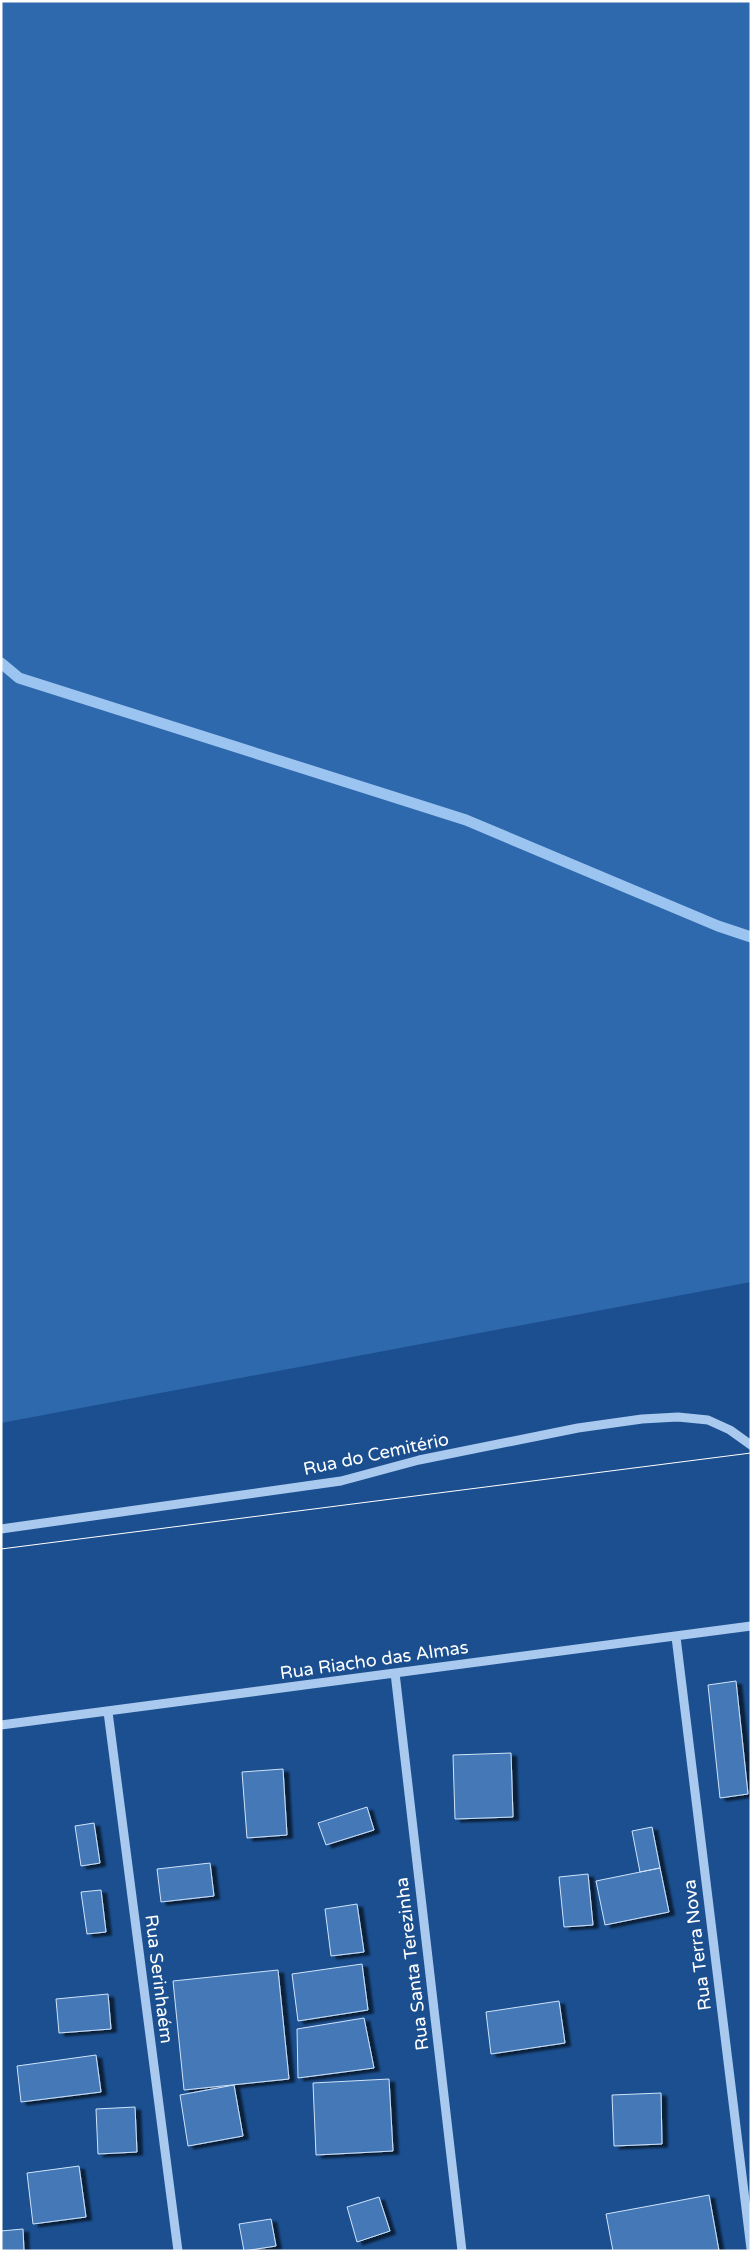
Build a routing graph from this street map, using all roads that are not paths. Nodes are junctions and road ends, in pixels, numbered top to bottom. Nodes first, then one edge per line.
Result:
1 (751, 1445) edge
2 (1, 1529) edge
3 (751, 1626) edge
4 (676, 1637) junction
5 (395, 1673) junction
6 (108, 1712) junction
7 (1, 1725) edge
8 (751, 2249) edge
9 (178, 2251) edge
10 (462, 2251) edge

1 - 2 street, Rua do Cemitério
3 - 4 street, Rua Riacho das Almas
4 - 5 street, Rua Riacho das Almas
4 - 8 street, Rua Terra Nova
5 - 6 street, Rua Riacho das Almas
5 - 10 street, Rua Santa Terezinha
6 - 7 street, Rua Riacho das Almas
6 - 9 street, Rua Serinhaém

